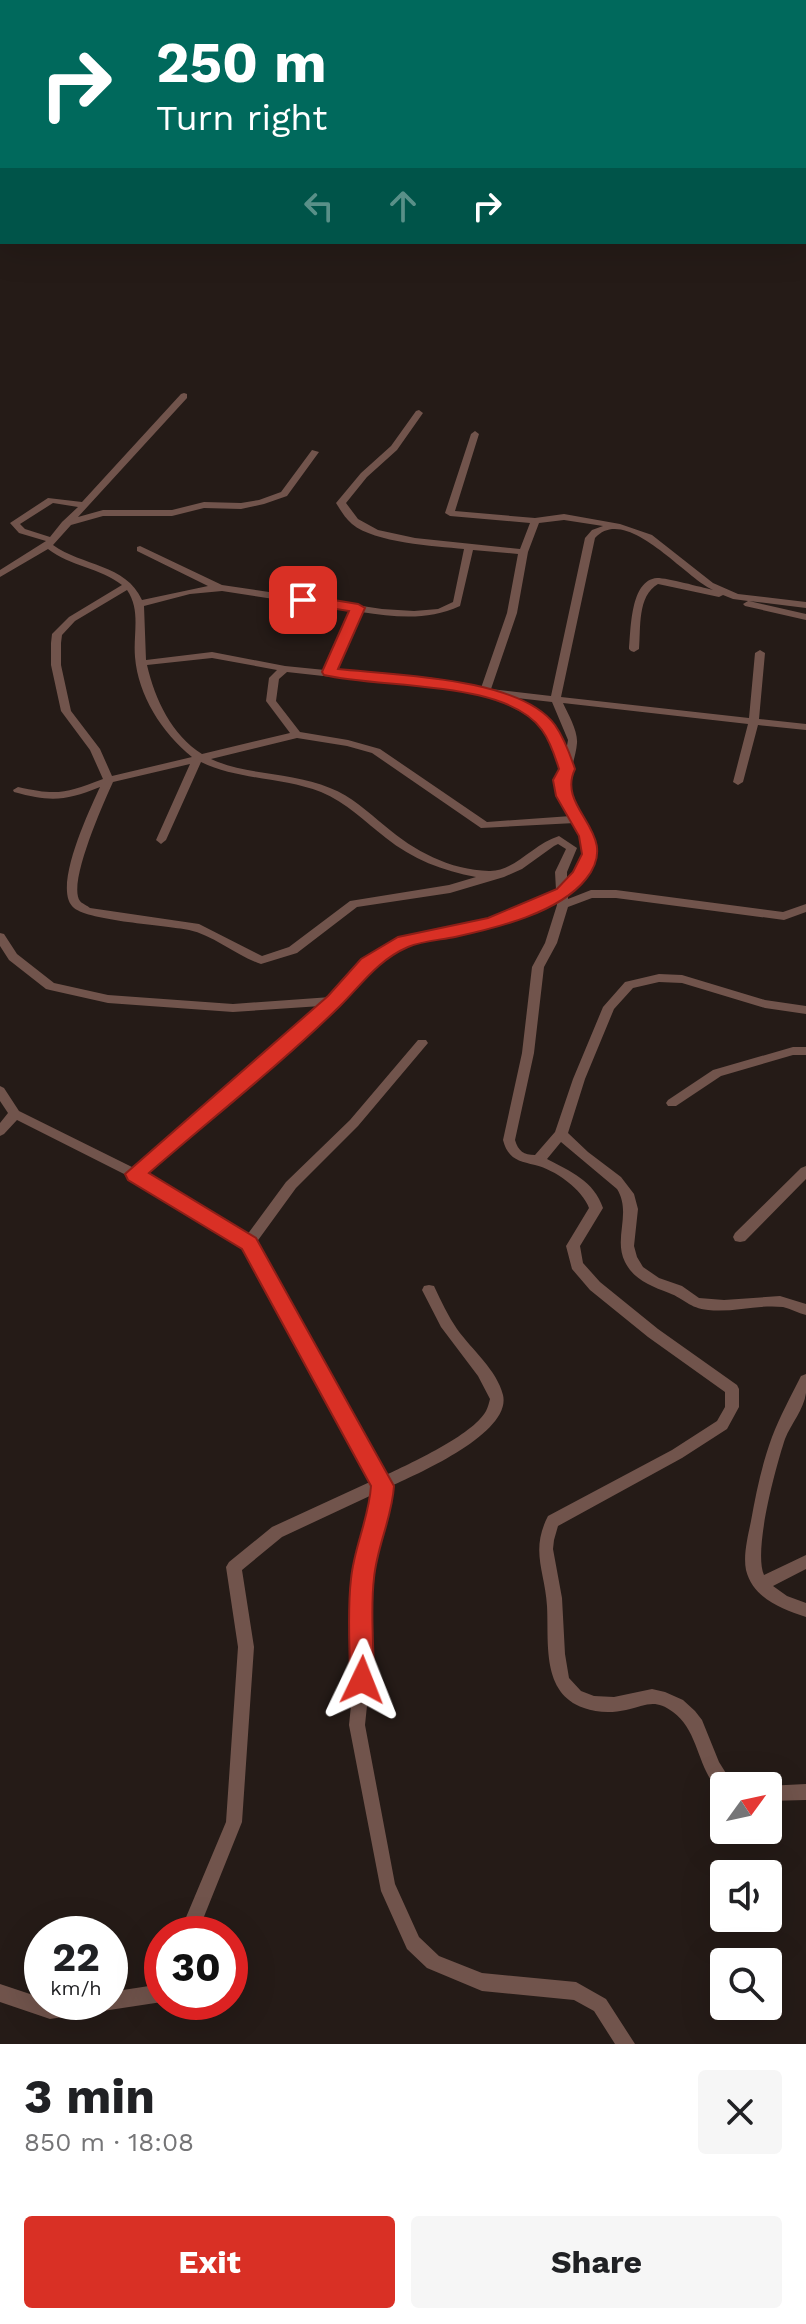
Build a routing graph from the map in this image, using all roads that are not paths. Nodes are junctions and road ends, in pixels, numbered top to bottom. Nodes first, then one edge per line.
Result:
1 (184, 396) dead end
2 (419, 413) dead end
3 (475, 434) dead end
4 (315, 452) dead end
5 (82, 505) junction
6 (535, 521) junction
7 (65, 524) junction
8 (617, 526) junction
9 (50, 543) junction
10 (469, 545) junction
11 (140, 549) dead end
12 (523, 552) junction
13 (0, 574) edge
14 (128, 586) junction
15 (220, 588) junction
16 (736, 597) junction
17 (138, 604) junction
18 (806, 605) edge
19 (358, 608) junction
20 (806, 617) edge
21 (634, 649) dead end
22 (760, 653) dead end
23 (141, 663) junction
24 (285, 669) junction
25 (329, 672) junction
26 (485, 690) junction
27 (556, 698) junction
28 (754, 720) junction
29 (806, 727) edge
30 (297, 735) junction
31 (198, 757) junction
32 (567, 769) junction
33 (109, 780) junction
34 (738, 782) dead end
35 (18, 790) dead end
36 (578, 819) junction
37 (161, 840) dead end
38 (493, 875) junction
39 (563, 899) junction
40 (806, 908) edge
41 (0, 937) edge
42 (334, 1001) junction
43 (806, 1010) edge
44 (422, 1043) dead end
45 (806, 1051) edge
46 (0, 1091) edge
47 (672, 1103) dead end
48 (15, 1114) junction
49 (0, 1131) edge
50 (561, 1134) junction
51 (538, 1160) junction
52 (806, 1171) edge
53 (135, 1174) junction
54 (740, 1237) dead end
55 (249, 1243) junction
56 (429, 1290) dead end
57 (806, 1310) edge
58 (806, 1380) edge
59 (382, 1486) junction
60 (806, 1562) edge
61 (761, 1584) junction
62 (806, 1610) edge
63 (715, 1772) edge
64 (806, 1792) edge
65 (782, 1793) edge
66 (195, 1916) edge
67 (0, 1993) edge
68 (24, 2001) edge
69 (626, 2044) edge

1 - 5 street
2 - 10 street
3 - 6 street
4 - 7 street
5 - 7 street
5 - 9 street
6 - 8 street
6 - 12 street
7 - 9 street
8 - 16 street
8 - 27 street
9 - 13 street
9 - 14 street
10 - 12 street
10 - 19 street
11 - 15 street
12 - 26 street
14 - 17 street
14 - 33 street
15 - 17 street
15 - 19 street
16 - 18 street
16 - 20 street
16 - 21 street
17 - 23 street
19 - 25 street
22 - 28 street
23 - 24 street
23 - 31 street
24 - 25 street
24 - 30 street
25 - 26 street
26 - 27 street
26 - 32 street
27 - 28 street
27 - 32 street
28 - 29 street
28 - 34 street
30 - 31 street
30 - 36 street
31 - 33 street
31 - 37 street
31 - 38 street
32 - 36 street
33 - 35 street
33 - 38 street
36 - 39 street
38 - 39 street
39 - 40 street
39 - 42 street
39 - 51 street
41 - 42 street
42 - 53 street
43 - 50 street
44 - 55 street
45 - 47 street
46 - 48 street
48 - 49 street
48 - 53 street
50 - 51 street
50 - 57 street
51 - 63 street
52 - 54 street
53 - 55 street
55 - 59 street
56 - 59 street
58 - 61 street
59 - 66 street
59 - 69 street
60 - 61 street
61 - 62 street
64 - 65 street
67 - 68 street

